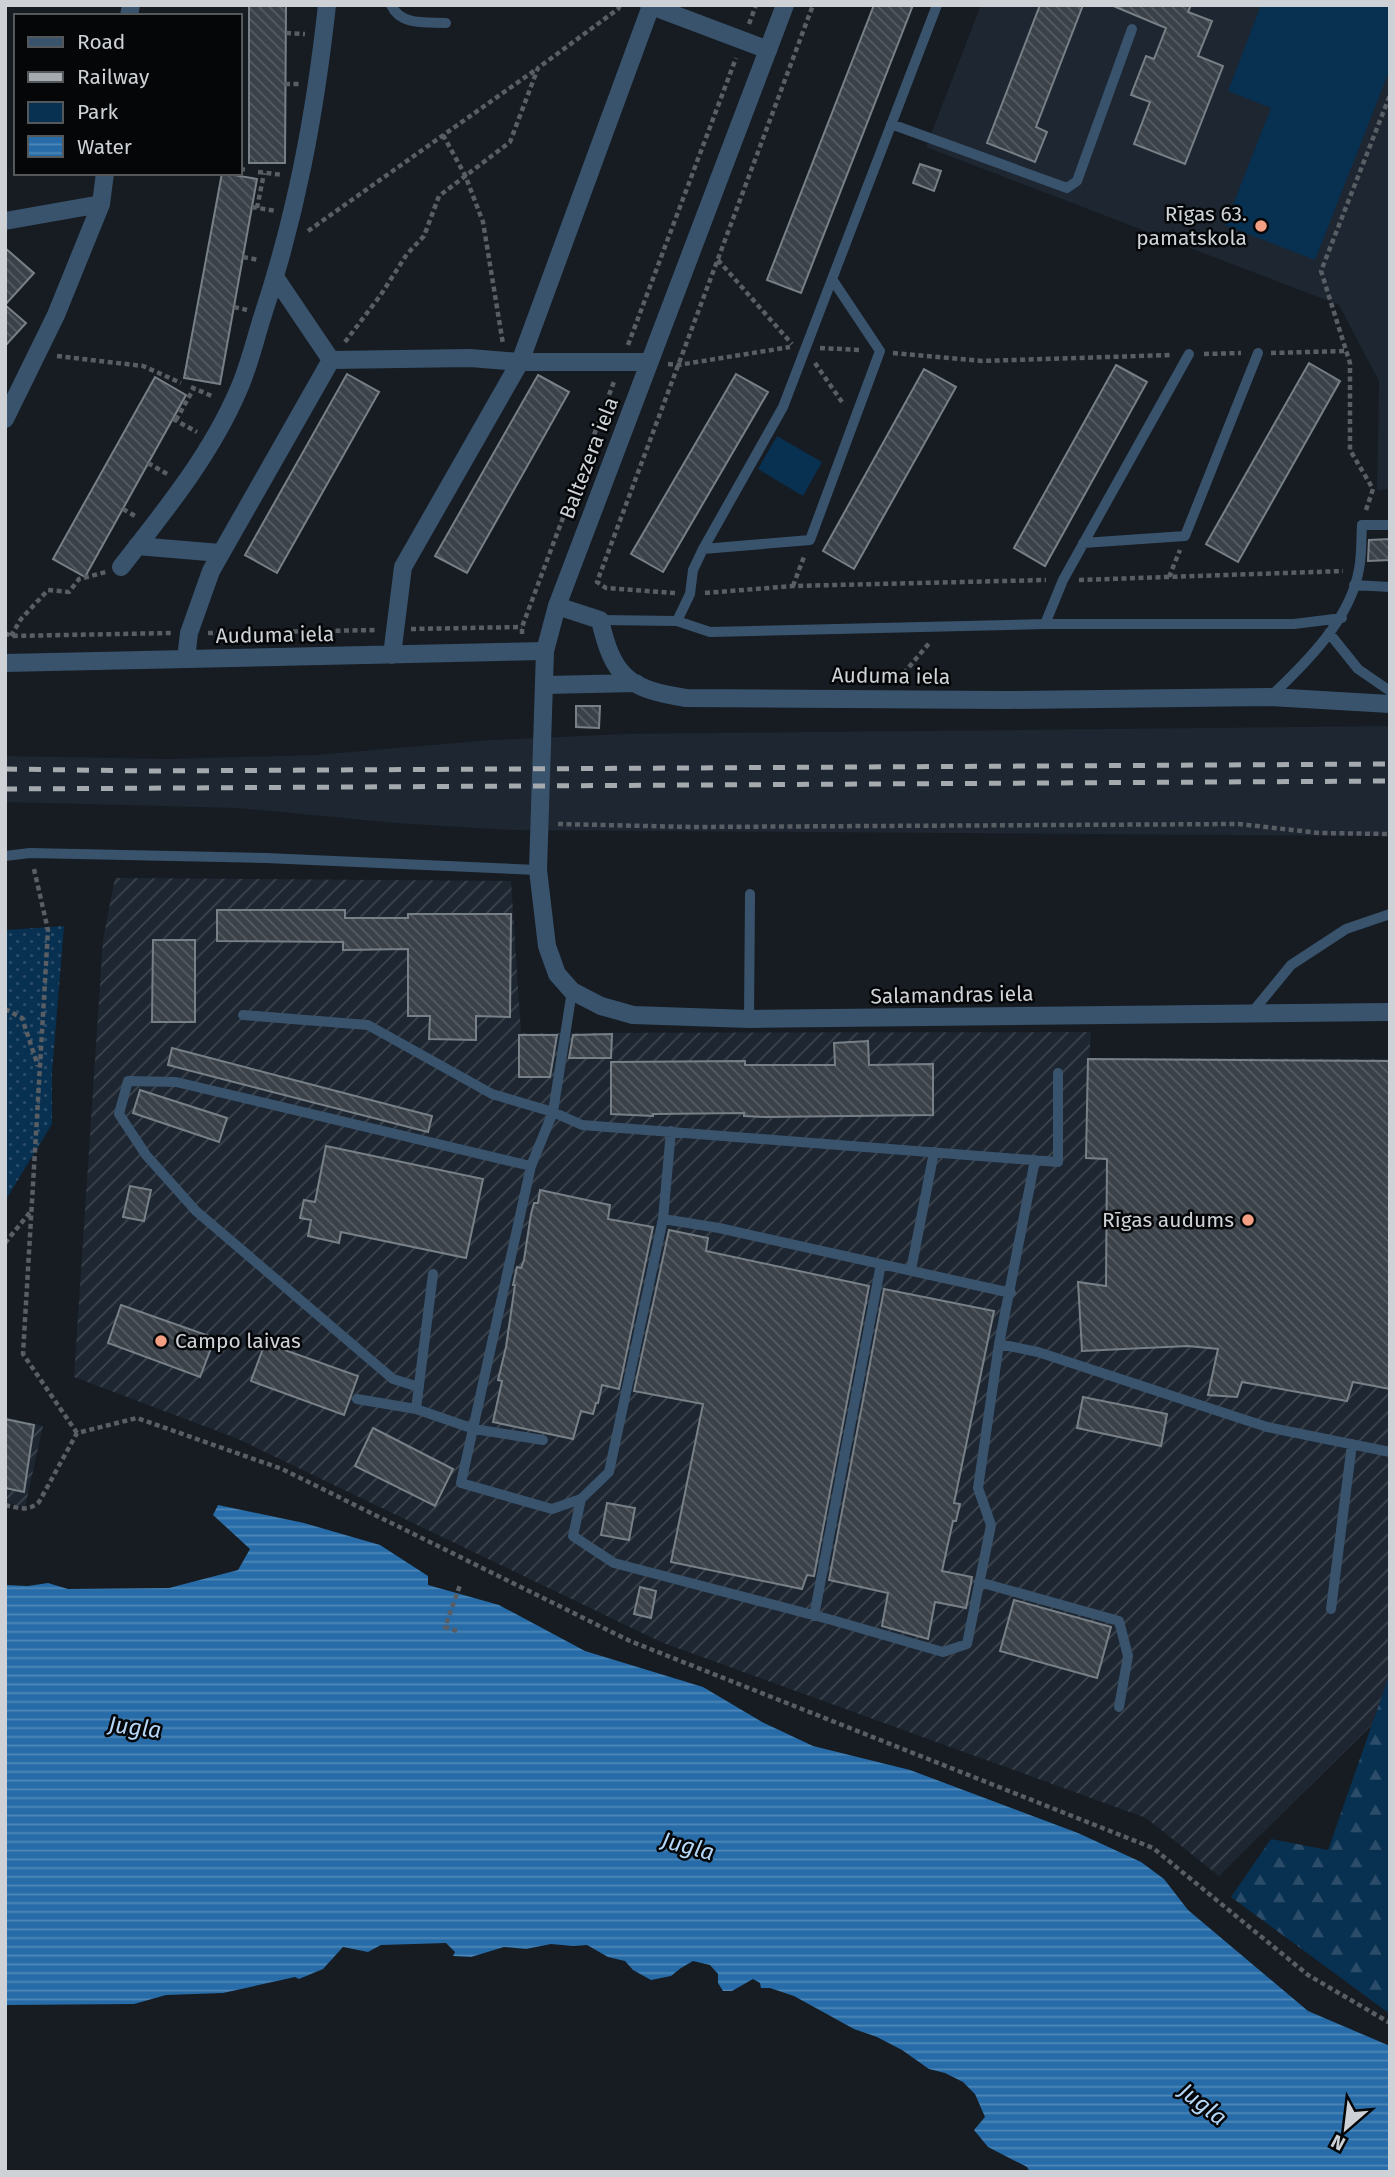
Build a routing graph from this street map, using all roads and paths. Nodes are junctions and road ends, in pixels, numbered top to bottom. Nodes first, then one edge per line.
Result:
1 (327, 5) edge
2 (391, 5) edge
3 (620, 5) edge
4 (756, 5) edge
5 (785, 5) edge
6 (813, 5) edge
7 (937, 5) edge
8 (650, 6) edge
9 (446, 23) dead end
10 (1132, 29) dead end
11 (743, 40) junction
12 (768, 50) junction
13 (538, 68) junction
14 (1390, 95) edge
15 (891, 124) junction
16 (443, 135) junction
17 (242, 169) edge
18 (248, 170) dead end
19 (264, 173) dead end
20 (105, 175) edge
21 (465, 176) junction
22 (101, 204) junction
23 (257, 208) dead end
24 (5, 221) edge
25 (286, 236) junction
26 (718, 260) junction
27 (275, 277) junction
28 (832, 279) junction
29 (1346, 351) junction
30 (38, 353) junction
31 (804, 353) junction
32 (1258, 353) junction
33 (1189, 354) junction
34 (915, 355) dead end
35 (331, 360) junction
36 (512, 361) junction
37 (621, 362) junction
38 (649, 362) junction
39 (678, 365) junction
40 (181, 383) dead end
41 (231, 404) junction
42 (5, 419) edge
43 (854, 420) junction
44 (211, 440) junction
45 (1362, 525) junction
46 (1390, 525) edge
47 (1185, 536) junction
48 (810, 540) junction
49 (1083, 543) junction
50 (138, 546) junction
51 (704, 549) junction
52 (220, 553) junction
53 (121, 567) joint
54 (1359, 571) junction
55 (1169, 577) junction
56 (1063, 580) junction
57 (1354, 585) junction
58 (793, 586) junction
59 (1390, 587) edge
60 (690, 594) junction
61 (557, 606) junction
62 (1342, 618) junction
63 (600, 620) junction
64 (677, 621) junction
65 (1045, 624) junction
66 (944, 627) junction
67 (395, 629) junction
68 (5, 633) edge
69 (189, 633) junction
70 (1329, 633) junction
71 (11, 636) junction
72 (545, 652) junction
73 (392, 654) junction
74 (186, 659) junction
75 (5, 663) edge
76 (636, 683) junction
77 (545, 685) junction
78 (1390, 691) edge
79 (1270, 698) junction
80 (882, 699) junction
81 (1390, 704) edge
82 (540, 823) junction
83 (1390, 834) edge
84 (30, 853) junction
85 (5, 856) edge
86 (538, 870) junction
87 (750, 894) dead end
88 (1390, 914) edge
89 (547, 946) joint
90 (572, 991) junction
91 (5, 1009) edge
92 (1390, 1012) edge
93 (243, 1015) dead end
94 (1251, 1015) junction
95 (748, 1019) junction
96 (40, 1070) junction
97 (1058, 1073) dead end
98 (553, 1112) junction
99 (671, 1131) junction
100 (934, 1152) junction
101 (1035, 1160) junction
102 (531, 1166) junction
103 (32, 1210) junction
104 (663, 1219) junction
105 (5, 1243) edge
106 (881, 1264) junction
107 (911, 1270) junction
108 (433, 1274) dead end
109 (1011, 1293) junction
110 (999, 1344) junction
111 (418, 1387) junction
112 (358, 1399) dead end
113 (416, 1409) junction
114 (474, 1429) junction
115 (77, 1433) junction
116 (543, 1440) dead end
117 (1352, 1444) junction
118 (1390, 1452) edge
119 (582, 1499) junction
120 (5, 1505) edge
121 (979, 1582) junction
122 (460, 1585) dead end
123 (1331, 1609) dead end
124 (814, 1616) junction
125 (457, 1631) dead end
126 (1119, 1707) dead end
127 (1390, 2024) edge

1 - 25 street
2 - 9 lane
3 - 13 path
4 - 11 path
5 - 12 street, Baltezera iela
6 - 26 path
7 - 15 lane
8 - 11 street
8 - 36 street
10 - 15 lane
11 - 12 street
11 - 37 path
12 - 38 street, Baltezera iela
13 - 16 path
13 - 21 path
14 - 29 path
15 - 28 lane
16 - 21 path
16 - 25 path
17 - 18 path
19 - 23 path
20 - 22 street
21 - 35 path
21 - 36 path
22 - 24 street
22 - 30 street
25 - 27 street
26 - 39 path
26 - 39 path
27 - 35 street
27 - 41 street
28 - 31 lane
28 - 43 lane
29 - 32 path
29 - 45 path
30 - 40 path
30 - 42 street
31 - 43 path
31 - 51 lane
32 - 33 path
32 - 47 lane
33 - 34 path
33 - 49 lane
35 - 36 street
35 - 52 street
36 - 37 street
36 - 67 street
37 - 38 street
37 - 67 path
38 - 39 path
38 - 61 street, Baltezera iela
39 - 60 path
41 - 44 street
41 - 44 path
43 - 48 lane
44 - 50 street
45 - 46 lane
45 - 54 lane
47 - 49 lane
47 - 55 path
48 - 51 lane
48 - 58 path
49 - 56 lane
50 - 52 street
50 - 53 street
51 - 60 lane
52 - 69 street
53 - 71 path
54 - 55 path
54 - 57 lane
55 - 56 path
56 - 58 path
56 - 65 lane
57 - 59 lane
57 - 62 lane
58 - 60 path
60 - 64 lane
61 - 63 street
61 - 72 street, Baltezera iela
62 - 65 lane
62 - 70 lane
63 - 64 lane
63 - 76 street, Auduma iela
64 - 66 lane
65 - 66 lane
66 - 80 path
67 - 69 path
67 - 73 street
68 - 71 path
69 - 71 path
69 - 74 street
70 - 78 lane
70 - 79 lane
72 - 73 street, Auduma iela
72 - 77 street, Baltezera iela
73 - 74 street, Auduma iela
74 - 75 street, Auduma iela
76 - 77 street
76 - 80 street, Auduma iela
77 - 82 street, Baltezera iela
79 - 80 street, Auduma iela
79 - 81 street, Auduma iela
82 - 83 path
82 - 86 street, Baltezera iela
84 - 85 lane
84 - 86 lane
84 - 96 path
86 - 89 street, Baltezera iela
87 - 95 lane
88 - 94 lane
89 - 90 street, Salamandras iela
90 - 95 street, Salamandras iela
90 - 98 lane
91 - 96 path
92 - 94 street, Salamandras iela
93 - 98 lane
94 - 95 street, Salamandras iela
96 - 103 path
97 - 101 lane
98 - 99 lane
98 - 102 lane
99 - 100 lane
99 - 104 lane
100 - 101 lane
100 - 107 lane
101 - 109 lane
102 - 111 lane
102 - 114 lane
103 - 105 path
103 - 115 path
104 - 106 lane
104 - 119 lane
106 - 107 lane
106 - 124 lane
107 - 109 lane
108 - 111 lane
109 - 110 lane
110 - 117 lane
110 - 121 lane
111 - 113 lane
112 - 113 lane
113 - 114 lane
114 - 116 lane
114 - 119 lane
115 - 120 path
115 - 127 path
117 - 118 lane
117 - 123 lane
119 - 124 lane
121 - 124 lane
121 - 126 lane
122 - 125 path

